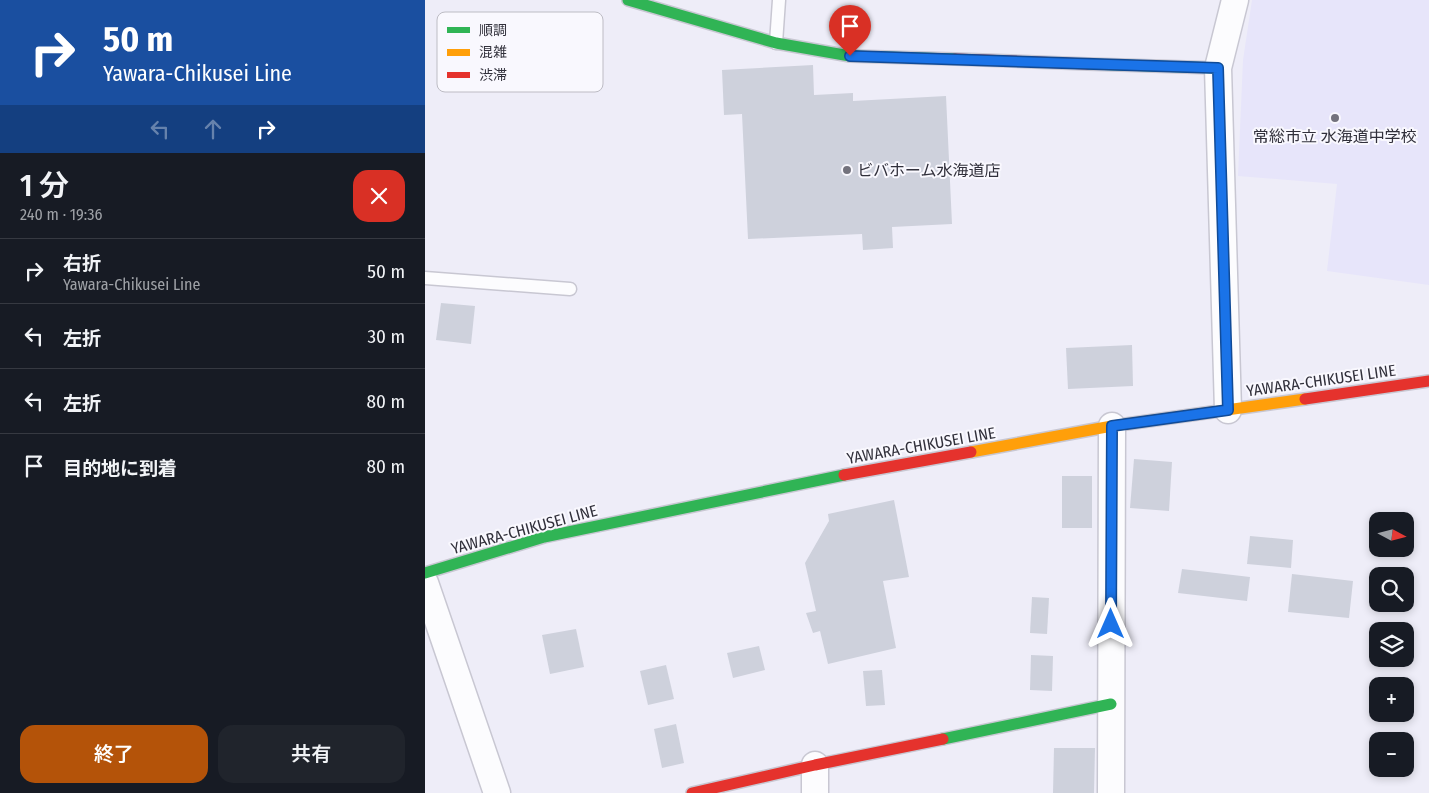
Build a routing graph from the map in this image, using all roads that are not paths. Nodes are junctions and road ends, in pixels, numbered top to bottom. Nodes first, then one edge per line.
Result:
1 (628, 0) edge
2 (779, 0) edge
3 (1235, 0) edge
4 (776, 43) junction
5 (1218, 68) junction
6 (425, 278) edge
7 (570, 289) dead end
8 (1429, 381) edge
9 (1228, 410) junction
10 (1112, 426) junction
11 (425, 573) edge
12 (425, 583) edge
13 (1111, 704) junction
14 (815, 765) junction
15 (497, 793) edge
16 (692, 793) edge
17 (815, 793) edge
18 (1111, 793) edge

1 - 4 street
2 - 4 lane
3 - 5 street
4 - 5 street
5 - 9 street
6 - 7 lane
8 - 9 street, YAWARA-CHIKUSEI LINE
9 - 10 street, YAWARA-CHIKUSEI LINE
10 - 11 street, YAWARA-CHIKUSEI LINE
10 - 13 street
12 - 15 street
13 - 14 street
13 - 18 street
14 - 16 street
14 - 17 street

